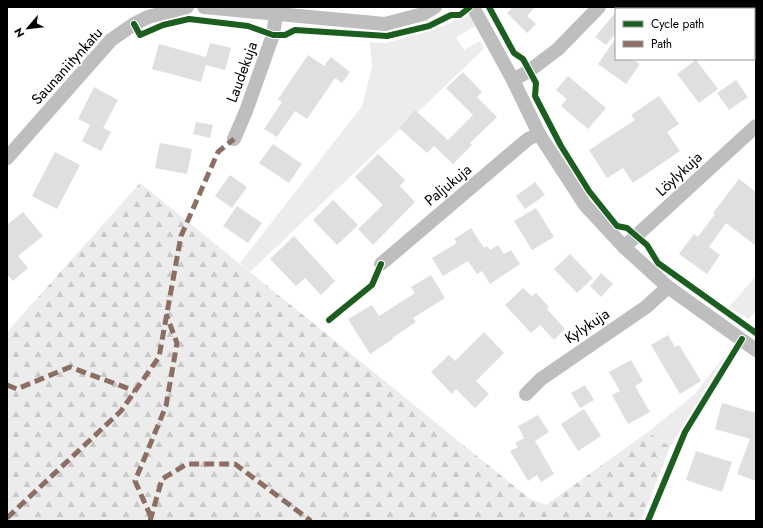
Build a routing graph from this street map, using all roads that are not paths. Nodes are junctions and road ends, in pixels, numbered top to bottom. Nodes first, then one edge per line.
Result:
1 (187, 7) edge
2 (204, 7) edge
3 (435, 7) edge
4 (472, 7) edge
5 (599, 7) edge
6 (276, 14) junction
7 (513, 80) junction
8 (756, 126) edge
9 (539, 134) junction
10 (234, 139) dead end
11 (7, 158) edge
12 (624, 247) junction
13 (381, 264) dead end
14 (668, 287) junction
15 (756, 350) edge
16 (526, 394) dead end

1 - 11 street, Saunaniitynkatu
2 - 6 street
3 - 6 street
4 - 7 street
5 - 7 street
6 - 10 street, Laudekuja
7 - 9 street
8 - 12 street, Löylykuja
9 - 12 street
9 - 13 street, Paljukuja
12 - 14 street
14 - 15 street
14 - 16 street, Kylykuja

